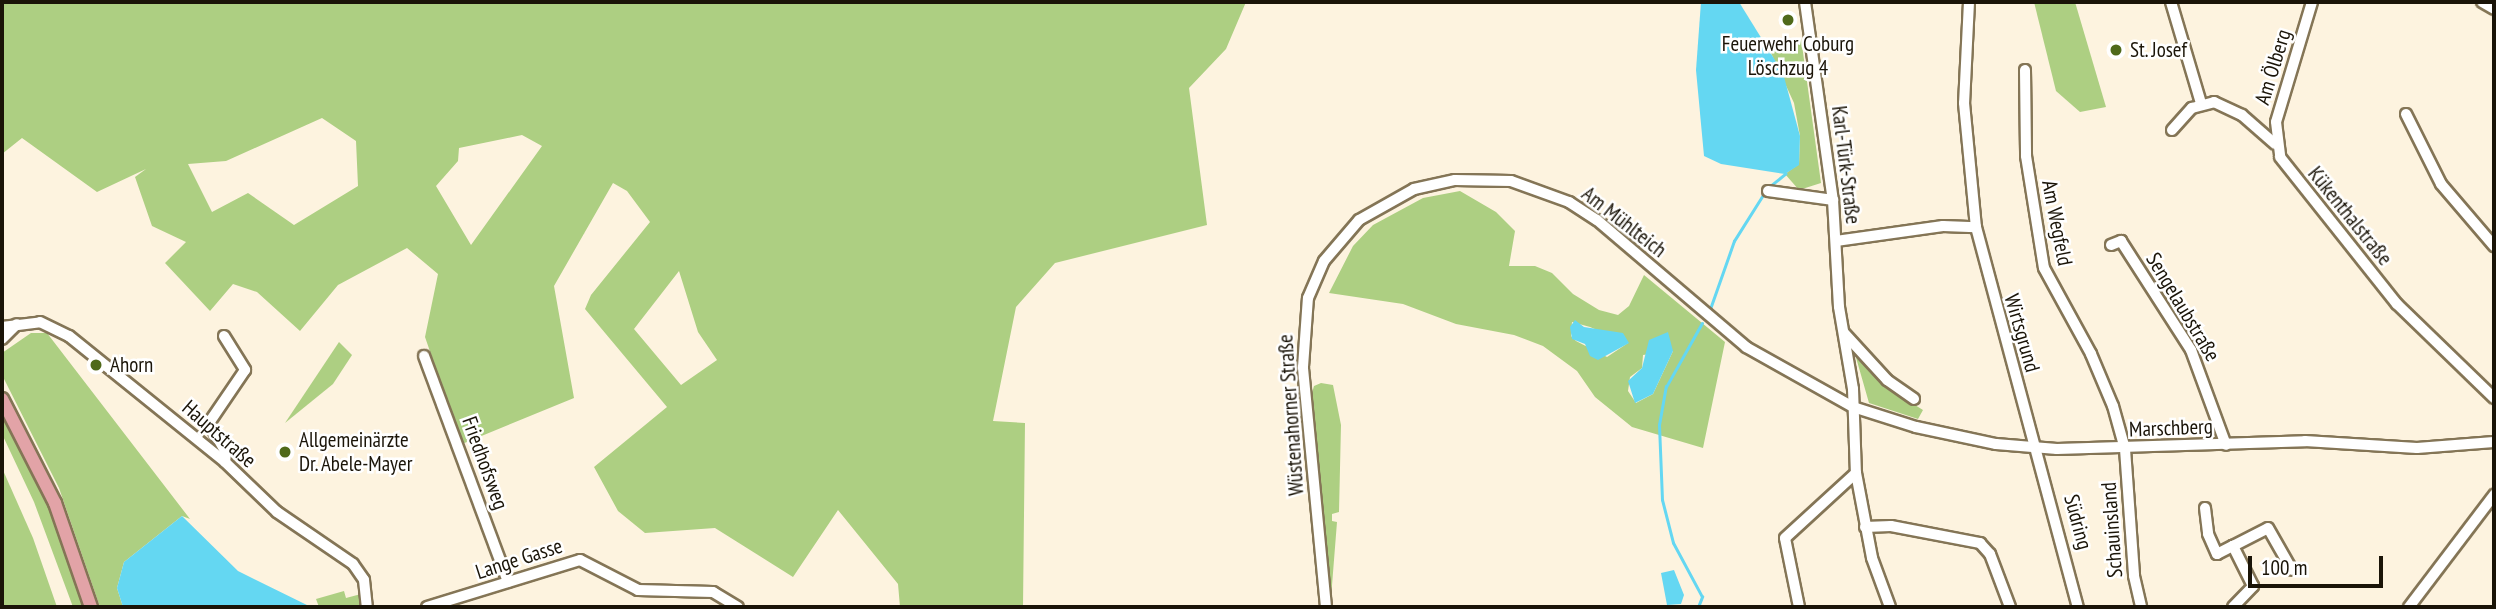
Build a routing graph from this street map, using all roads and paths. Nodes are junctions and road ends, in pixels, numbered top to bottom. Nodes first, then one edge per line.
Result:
1 (1805, 2) edge
2 (1969, 2) edge
3 (2171, 2) edge
4 (2312, 2) edge
5 (2482, 2) edge
6 (2494, 9) edge
7 (2025, 70) dead end
8 (2201, 103) junction
9 (2406, 114) dead end
10 (2172, 130) dead end
11 (2275, 144) junction
12 (1768, 191) dead end
13 (1833, 200) junction
14 (1976, 227) junction
15 (1346, 231) joint
16 (2490, 234) edge
17 (1836, 241) junction
18 (2111, 245) dead end
19 (2494, 246) edge
20 (17, 324) junction
21 (2, 327) edge
22 (1844, 333) junction
23 (224, 336) dead end
24 (2, 339) edge
25 (424, 356) dead end
26 (2494, 398) edge
27 (1914, 399) dead end
28 (2, 400) edge
29 (1853, 407) junction
30 (2494, 442) edge
31 (2226, 445) junction
32 (2037, 448) junction
33 (2125, 449) junction
34 (225, 462) junction
35 (1856, 473) junction
36 (2494, 495) edge
37 (2205, 508) dead end
38 (1865, 527) junction
39 (2233, 547) junction
40 (2292, 569) dead end
41 (508, 582) junction
42 (91, 607) edge
43 (367, 607) edge
44 (375, 607) edge
45 (427, 607) edge
46 (738, 607) edge
47 (1326, 607) edge
48 (1799, 607) edge
49 (1889, 607) edge
50 (2010, 607) edge
51 (2078, 607) edge
52 (2141, 607) edge
53 (2233, 607) edge
54 (2409, 607) edge

1 - 13 street, Karl-Türk-Straße
2 - 14 street, Wirtsgrund
3 - 8 street
4 - 11 street, Am Ölberg
5 - 6 street
7 - 33 street, Am Wegfeld
8 - 10 street
8 - 11 street, Kükenthalstraße
9 - 16 street
11 - 26 street, Kükenthalstraße
12 - 13 street
13 - 17 street, Karl-Türk-Straße
14 - 17 street
14 - 32 street, Wirtsgrund
15 - 29 street, Am Mühlteich
15 - 47 street, Wüstenahorner Straße
16 - 19 street
17 - 22 street, Karl-Türk-Straße
18 - 31 street, Sengelaubstraße
20 - 21 street, Hauptstraße
20 - 24 street
20 - 34 street, Hauptstraße
22 - 27 street
22 - 29 street, Karl-Türk-Straße
23 - 34 street
25 - 41 street, Friedhofsweg
28 - 42 main road
29 - 32 street, Marschberg
29 - 35 street, Karl-Türk-Straße
30 - 31 street, Marschberg
31 - 33 street, Marschberg
32 - 33 street, Marschberg
32 - 51 street, Südring
33 - 52 street, Schauinsland
34 - 43 street, Hauptstraße
35 - 38 street, Karl-Türk-Straße
35 - 48 street
36 - 54 street
37 - 39 street
38 - 49 street, Karl-Türk-Straße
38 - 50 street
39 - 40 street
39 - 53 street
41 - 45 street, Lange Gasse
41 - 46 street, Lange Gasse
43 - 44 street

